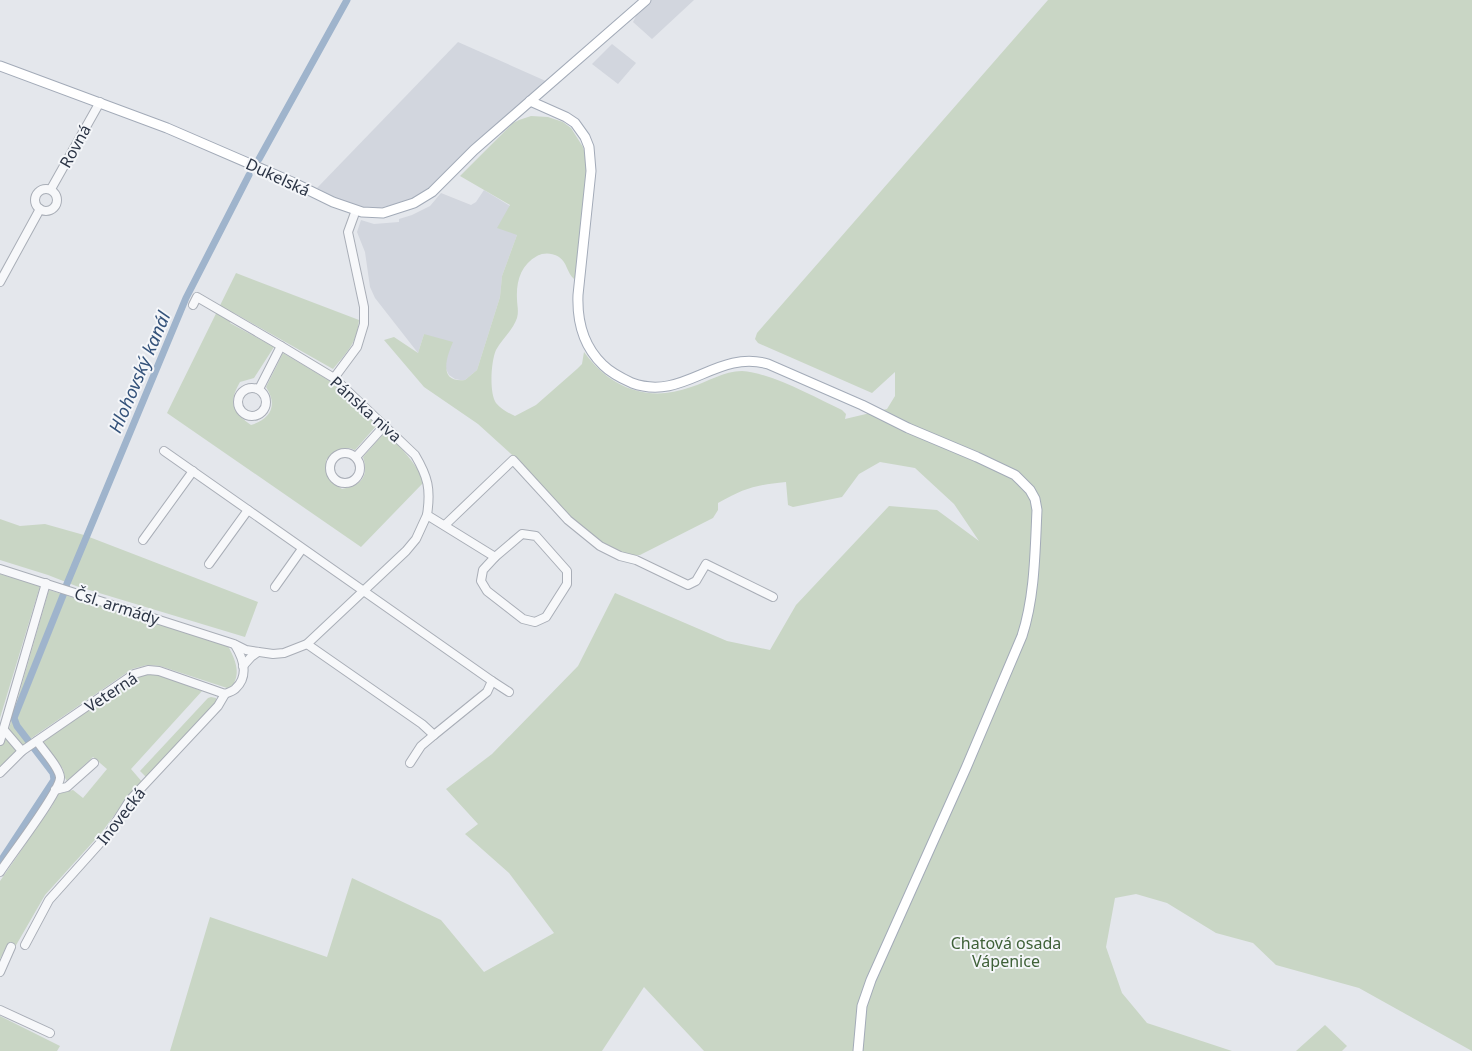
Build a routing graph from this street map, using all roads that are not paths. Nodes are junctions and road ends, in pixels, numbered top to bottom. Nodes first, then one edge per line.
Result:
1 (646, 0) edge
2 (0, 66) edge
3 (530, 101) junction
4 (100, 102) junction
5 (51, 189) junction
6 (40, 209) junction
7 (356, 210) junction
8 (0, 282) edge
9 (193, 305) dead end
10 (281, 346) junction
11 (334, 378) junction
12 (259, 389) dead end
13 (385, 425) junction
14 (164, 450) dead end
15 (356, 457) dead end
16 (193, 471) junction
17 (248, 510) junction
18 (427, 515) junction
19 (445, 525) junction
20 (144, 540) dead end
21 (302, 549) junction
22 (495, 557) junction
23 (209, 564) dead end
24 (0, 569) edge
25 (46, 583) junction
26 (275, 587) dead end
27 (364, 592) junction
28 (773, 597) dead end
29 (234, 644) junction
30 (307, 644) junction
31 (258, 652) junction
32 (244, 666) junction
33 (492, 681) junction
34 (509, 692) dead end
35 (225, 694) junction
36 (4, 730) junction
37 (434, 735) junction
38 (37, 741) junction
39 (0, 742) edge
40 (22, 751) junction
41 (94, 763) dead end
42 (410, 763) dead end
43 (0, 773) edge
44 (55, 790) junction
45 (0, 872) edge
46 (25, 945) dead end
47 (11, 947) dead end
48 (0, 972) edge
49 (0, 1010) edge
50 (50, 1033) dead end
51 (858, 1051) edge

1 - 3 main road, Dukelská
2 - 4 main road, Dukelská
3 - 7 main road, Dukelská
3 - 51 main road
4 - 5 street, Rovná
4 - 7 main road, Dukelská
5 - 6 street, Rovná
5 - 6 street
6 - 8 street, Rovná
7 - 11 street
9 - 10 street, Pánska niva
10 - 11 street, Pánska niva
10 - 12 street
11 - 13 street, Pánska niva
13 - 15 street
13 - 18 street, Pánska niva
14 - 16 street
16 - 17 street
16 - 20 street
17 - 21 street
17 - 23 street
18 - 19 street
18 - 27 street, Pánska niva
19 - 22 street
19 - 28 street
21 - 26 street
21 - 27 street
22 - 22 street
24 - 25 street, Čsl. armády
25 - 29 street, Čsl. armády
25 - 36 street
27 - 30 street, Pánska niva
27 - 33 street
29 - 31 street, Čsl. armády
29 - 32 street
30 - 31 street, Čsl. armády
30 - 37 street
31 - 32 street
32 - 35 street
33 - 34 street
33 - 37 street
35 - 38 street, Veterná
35 - 46 street, Inovecká
36 - 39 street
36 - 40 street
37 - 42 street
38 - 40 street, Veterná
38 - 44 street
40 - 43 street, Veterná
41 - 44 street
44 - 45 street
47 - 48 street
49 - 50 street

